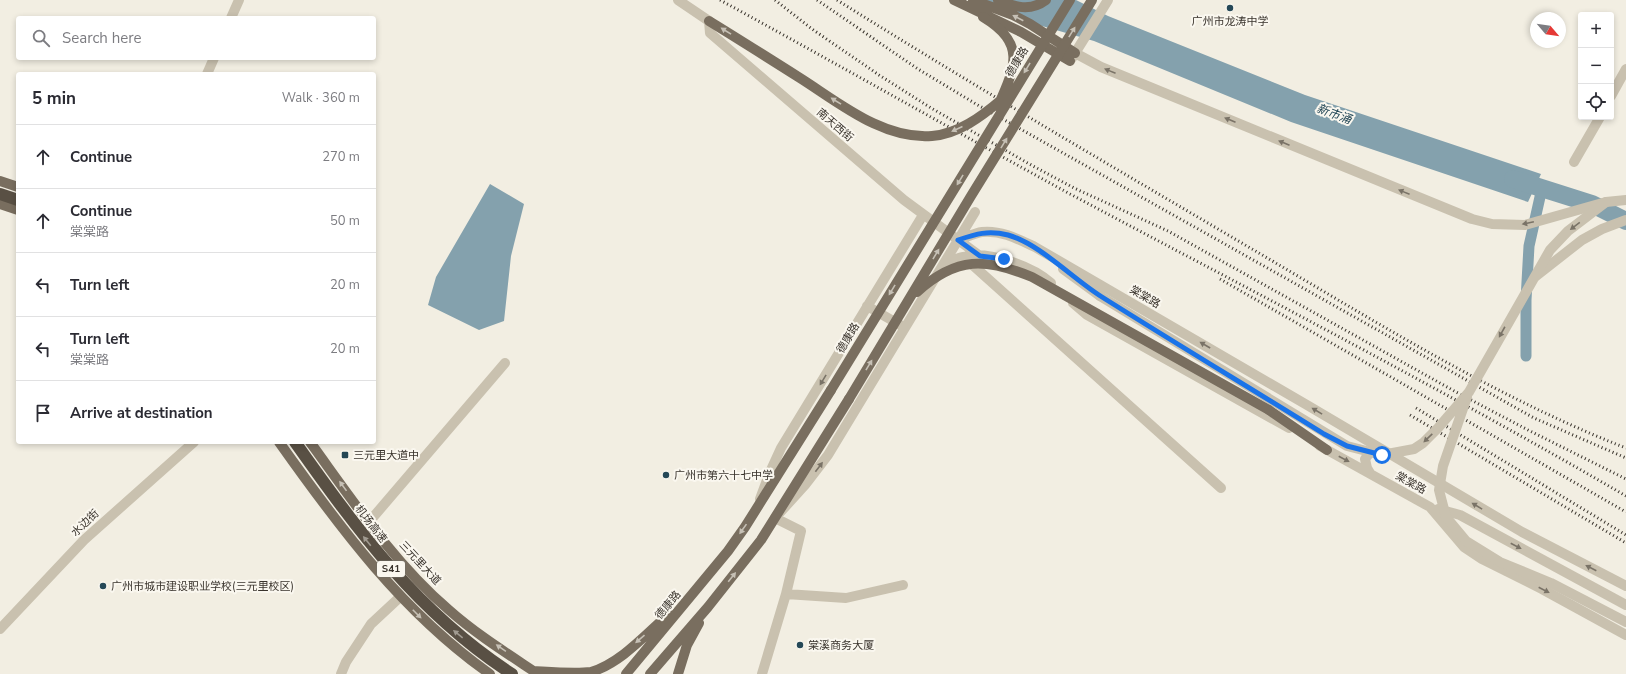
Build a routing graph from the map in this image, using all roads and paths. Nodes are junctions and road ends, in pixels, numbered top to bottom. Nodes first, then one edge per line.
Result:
1 (240, 0) edge
2 (678, 0) edge
3 (948, 0) edge
4 (954, 0) edge
5 (973, 0) edge
6 (998, 0) edge
7 (1046, 0) edge
8 (1070, 0) edge
9 (1092, 0) edge
10 (1108, 0) edge
11 (233, 16) edge
12 (710, 20) junction
13 (1075, 52) junction
14 (213, 60) edge
15 (1626, 69) edge
16 (208, 72) edge
17 (1614, 91) edge
18 (1001, 100) junction
19 (1598, 120) edge
20 (983, 141) junction
21 (1574, 162) dead end
22 (0, 181) edge
23 (16, 186) edge
24 (0, 194) edge
25 (16, 199) edge
26 (1626, 200) edge
27 (1606, 202) junction
28 (0, 204) edge
29 (16, 209) edge
30 (975, 212) dead end
31 (923, 214) junction
32 (1626, 220) edge
33 (956, 244) junction
34 (1035, 247) junction
35 (980, 256) junction
36 (962, 257) junction
37 (943, 266) junction
38 (1536, 276) junction
39 (866, 306) junction
40 (902, 311) junction
41 (905, 328) junction
42 (506, 363) dead end
43 (1469, 392) junction
44 (192, 444) edge
45 (280, 444) edge
46 (296, 444) edge
47 (311, 444) edge
48 (1327, 450) junction
49 (1385, 451) junction
50 (1371, 473) junction
51 (1222, 488) dead end
52 (1430, 507) junction
53 (757, 509) junction
54 (775, 518) junction
55 (369, 522) junction
56 (903, 585) dead end
57 (1626, 586) edge
58 (786, 594) junction
59 (691, 595) junction
60 (400, 597) junction
61 (1626, 605) edge
62 (708, 607) junction
63 (1626, 622) edge
64 (0, 629) edge
65 (1626, 635) edge
66 (487, 672) edge
67 (536, 672) edge
68 (341, 674) edge
69 (512, 674) edge
70 (626, 674) edge
71 (650, 674) edge
72 (678, 674) edge
73 (762, 674) edge

1 - 11 street
2 - 12 street
3 - 18 main road, bridge
4 - 13 main road
13 -> 5 main road
6 - 7 main road
8 -> 20 main road, 德康路, bridge
40 -> 9 main road, bridge
10 - 13 street
18 -> 12 main road, bridge
12 - 31 street, 南天西街
27 -> 13 street
14 - 16 street
15 - 17 street
18 - 20 main road, bridge
19 - 21 street
20 -> 53 main road, 德康路, bridge
22 - 23 main road
24 - 25 highway
26 - 27 street
27 -> 38 street, bridge
28 - 29 main road
30 - 33 street
31 - 33 street, 南天西街
31 - 39 street
32 - 38 street
33 - 34 street, 棠棠路
33 - 35 street
33 - 36 street
33 - 37 street
43 -> 34 street, bridge
49 -> 34 street, 棠棠路
35 - 36 street, 棠棠路
35 - 48 street, 棠棠路
36 - 37 street, 棠棠路
36 - 51 street
37 - 41 street
38 -> 43 street, bridge
39 - 41 street
39 -> 53 street
40 - 48 main road, bridge
54 -> 40 main road, bridge
54 -> 41 street
42 - 55 street
43 - 63 street, bridge
44 - 64 street, 水边街
45 - 60 main road
69 -> 46 highway, 机场高速 / S41
55 -> 47 main road, 三元里大道
48 -> 50 street, 棠棠路
49 - 50 street
57 -> 49 street, 棠棠路
50 - 52 street, 棠棠路
52 -> 61 street
52 -> 65 street, 棠棠路
53 -> 59 main road, 德康路
54 - 58 street
62 -> 54 main road
67 -> 55 main road, 三元里大道
56 - 58 street
58 - 73 street
59 -> 67 main road
59 - 70 main road, 德康路
60 -> 66 main road
60 - 68 street
62 - 71 main road
62 - 72 main road

